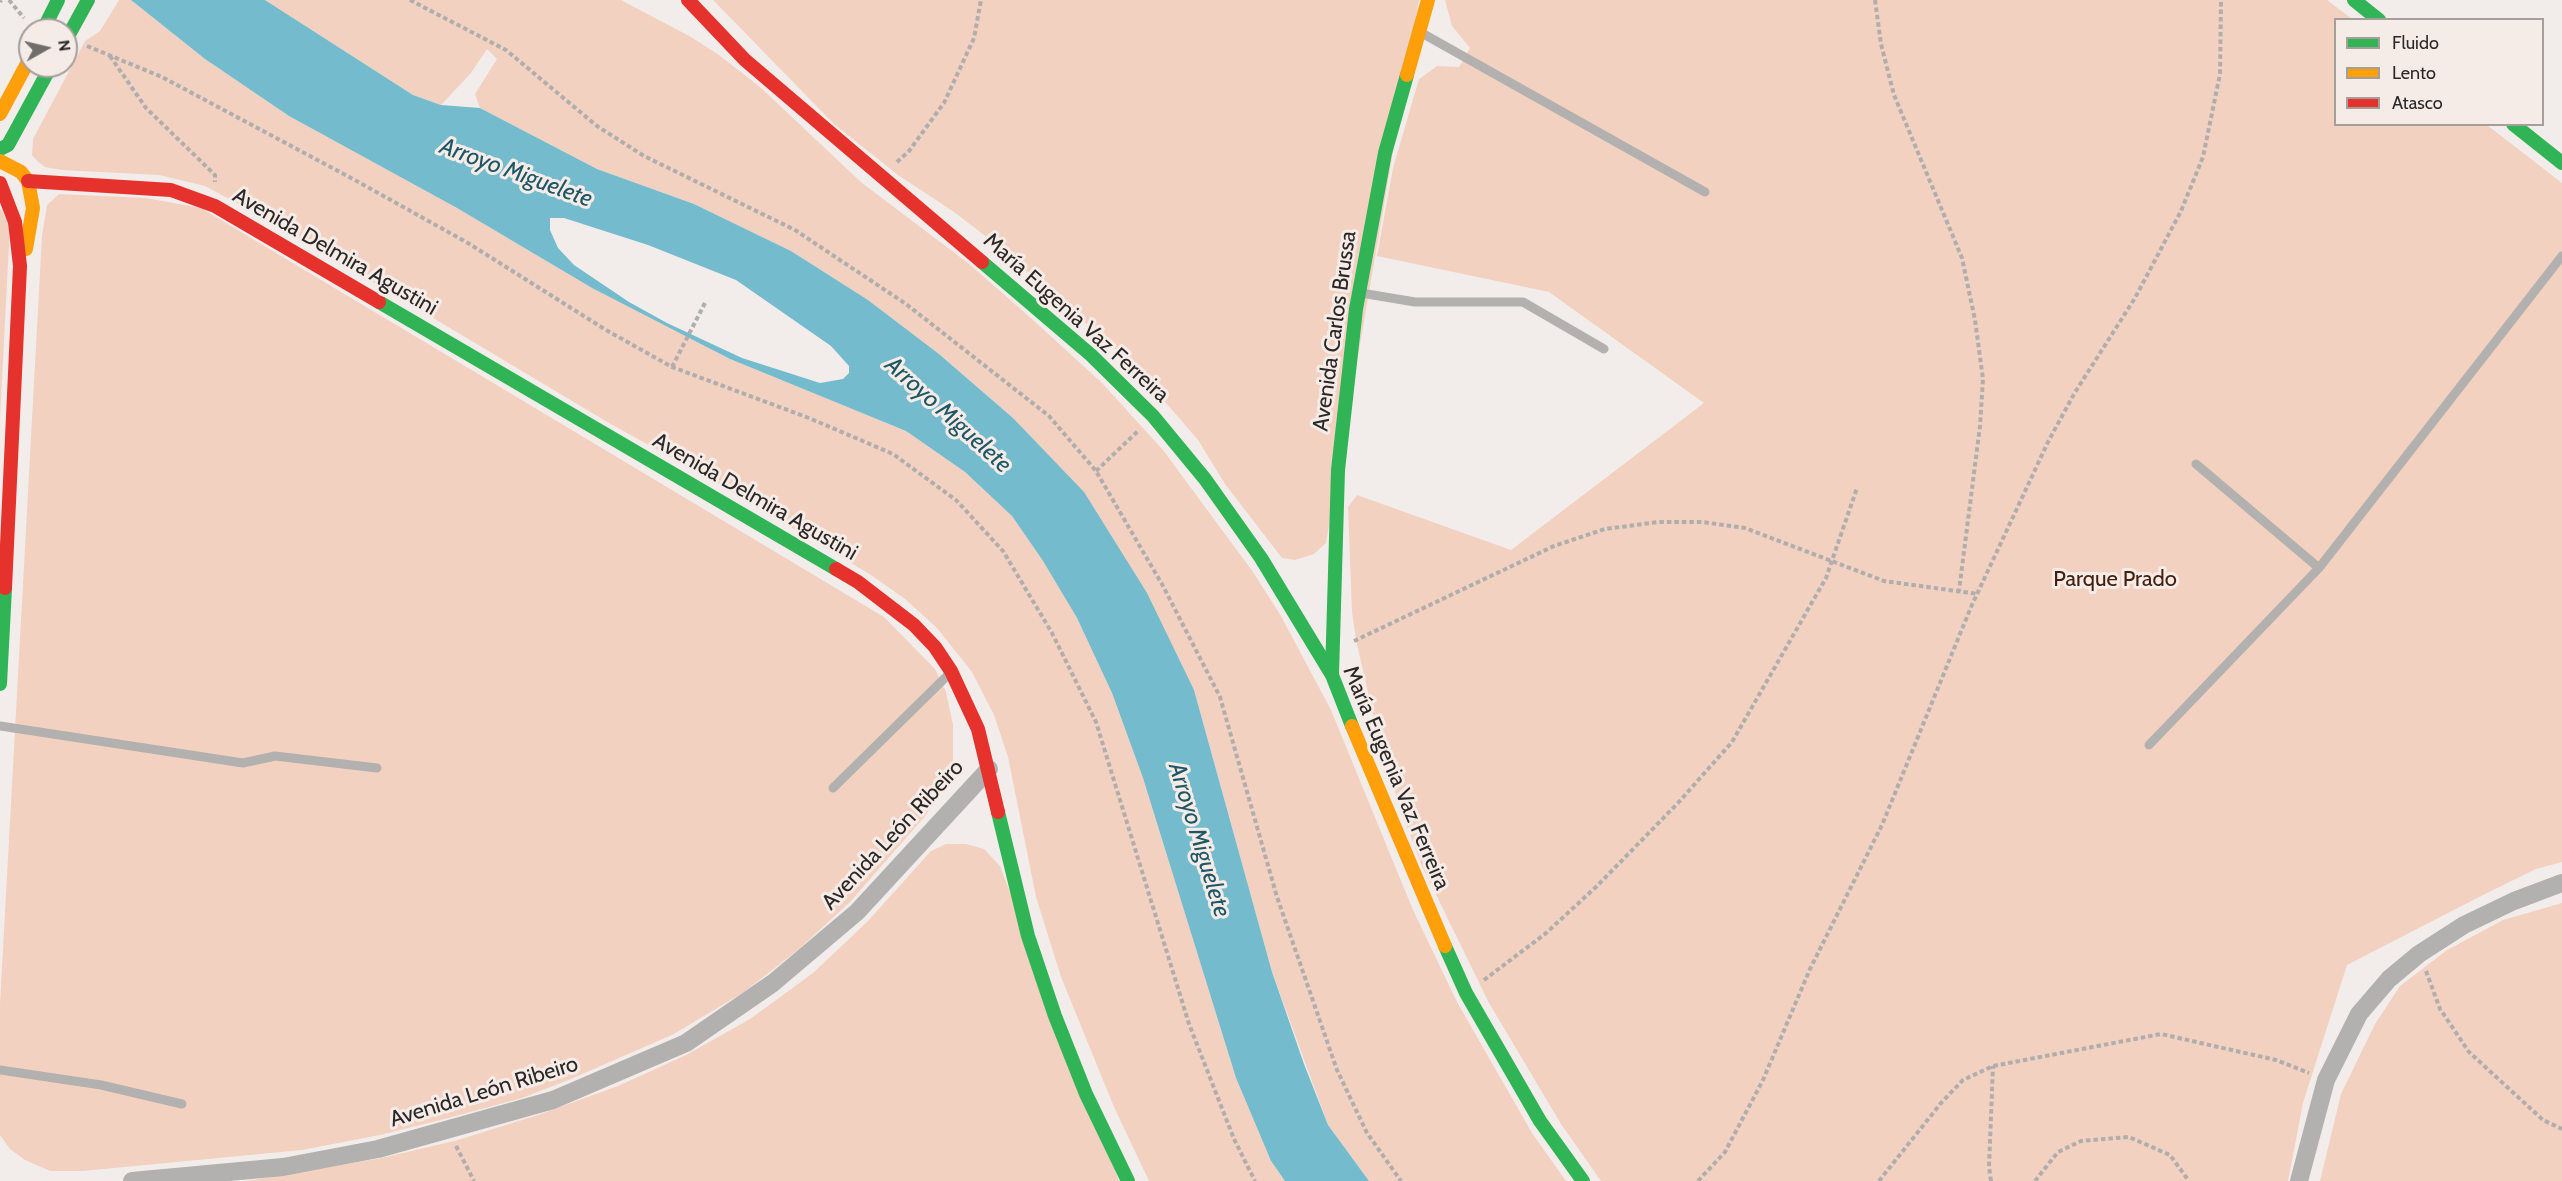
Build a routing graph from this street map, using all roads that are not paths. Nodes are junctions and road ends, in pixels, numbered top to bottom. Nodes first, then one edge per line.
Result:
1 (58, 0) edge
2 (88, 0) edge
3 (688, 0) edge
4 (1428, 0) edge
5 (2354, 0) edge
6 (50, 18) edge
7 (78, 18) edge
8 (2376, 18) edge
9 (1418, 31) junction
10 (19, 78) edge
11 (44, 78) edge
12 (0, 114) edge
13 (2515, 126) edge
14 (0, 149) edge
15 (0, 161) edge
16 (2562, 163) edge
17 (28, 181) junction
18 (0, 183) edge
19 (1705, 192) dead end
20 (2562, 256) edge
21 (20, 267) junction
22 (1358, 292) junction
23 (1604, 349) dead end
24 (2196, 464) dead end
25 (2319, 568) junction
26 (2, 605) edge
27 (951, 671) junction
28 (1332, 675) junction
29 (0, 684) edge
30 (0, 726) edge
31 (2149, 745) dead end
32 (377, 768) dead end
33 (989, 769) junction
34 (833, 788) dead end
35 (2562, 883) edge
36 (0, 1070) edge
37 (182, 1104) dead end
38 (132, 1181) edge
39 (1128, 1181) edge
40 (1583, 1181) edge
41 (2299, 1181) edge

1 - 6 street
2 - 7 street
3 - 28 street, María Eugenia Vaz Ferreira
4 - 9 street, Avenida Carlos Brussa
5 - 8 street
9 - 19 lane
9 - 22 street, Avenida Carlos Brussa
10 - 12 street
11 - 14 street
13 - 16 street
15 - 17 street
17 - 21 street
17 - 27 street, Avenida Delmira Agustini
18 - 21 street
20 - 25 lane
21 - 26 street
22 - 23 lane
22 - 28 street, Avenida Carlos Brussa
24 - 25 lane
25 - 31 lane
26 - 29 street
27 - 33 street, Avenida Delmira Agustini
27 - 34 lane
28 - 40 street, María Eugenia Vaz Ferreira
30 - 32 lane
33 - 38 street, Avenida León Ribeiro
33 - 39 street, Avenida Delmira Agustini
35 - 41 street
36 - 37 lane

